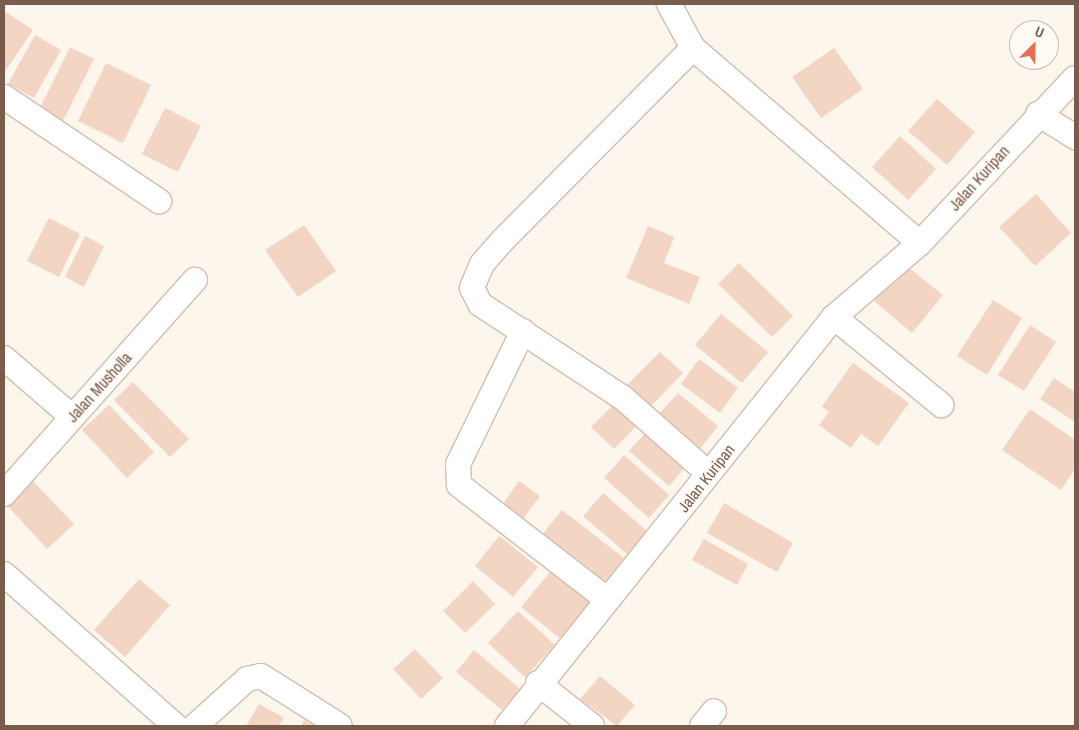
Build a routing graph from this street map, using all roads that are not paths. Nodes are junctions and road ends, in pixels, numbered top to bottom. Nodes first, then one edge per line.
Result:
1 (669, 4) edge
2 (693, 48) junction
3 (1075, 78) edge
4 (4, 97) edge
5 (1038, 114) junction
6 (1075, 137) edge
7 (159, 201) dead end
8 (920, 243) junction
9 (195, 280) dead end
10 (834, 317) junction
11 (523, 331) junction
12 (4, 358) edge
13 (941, 405) dead end
14 (72, 417) junction
15 (708, 473) junction
16 (4, 494) edge
17 (4, 574) edge
18 (605, 598) junction
19 (538, 682) junction
20 (176, 726) edge
21 (195, 726) edge
22 (340, 726) edge
23 (507, 726) edge
24 (592, 726) edge

1 - 2 street
2 - 8 street
2 - 11 street
3 - 5 street, Jalan Kuripan
4 - 7 street
5 - 6 street
5 - 8 street, Jalan Kuripan
8 - 10 street, Jalan Kuripan
9 - 14 street, Jalan Musholla
10 - 13 street
10 - 15 street, Jalan Kuripan
11 - 15 street
11 - 18 street
12 - 14 street
14 - 16 street, Jalan Musholla
15 - 18 street, Jalan Kuripan
17 - 20 street
18 - 19 street, Jalan Kuripan
19 - 23 street, Jalan Kuripan
19 - 24 street
21 - 22 street

